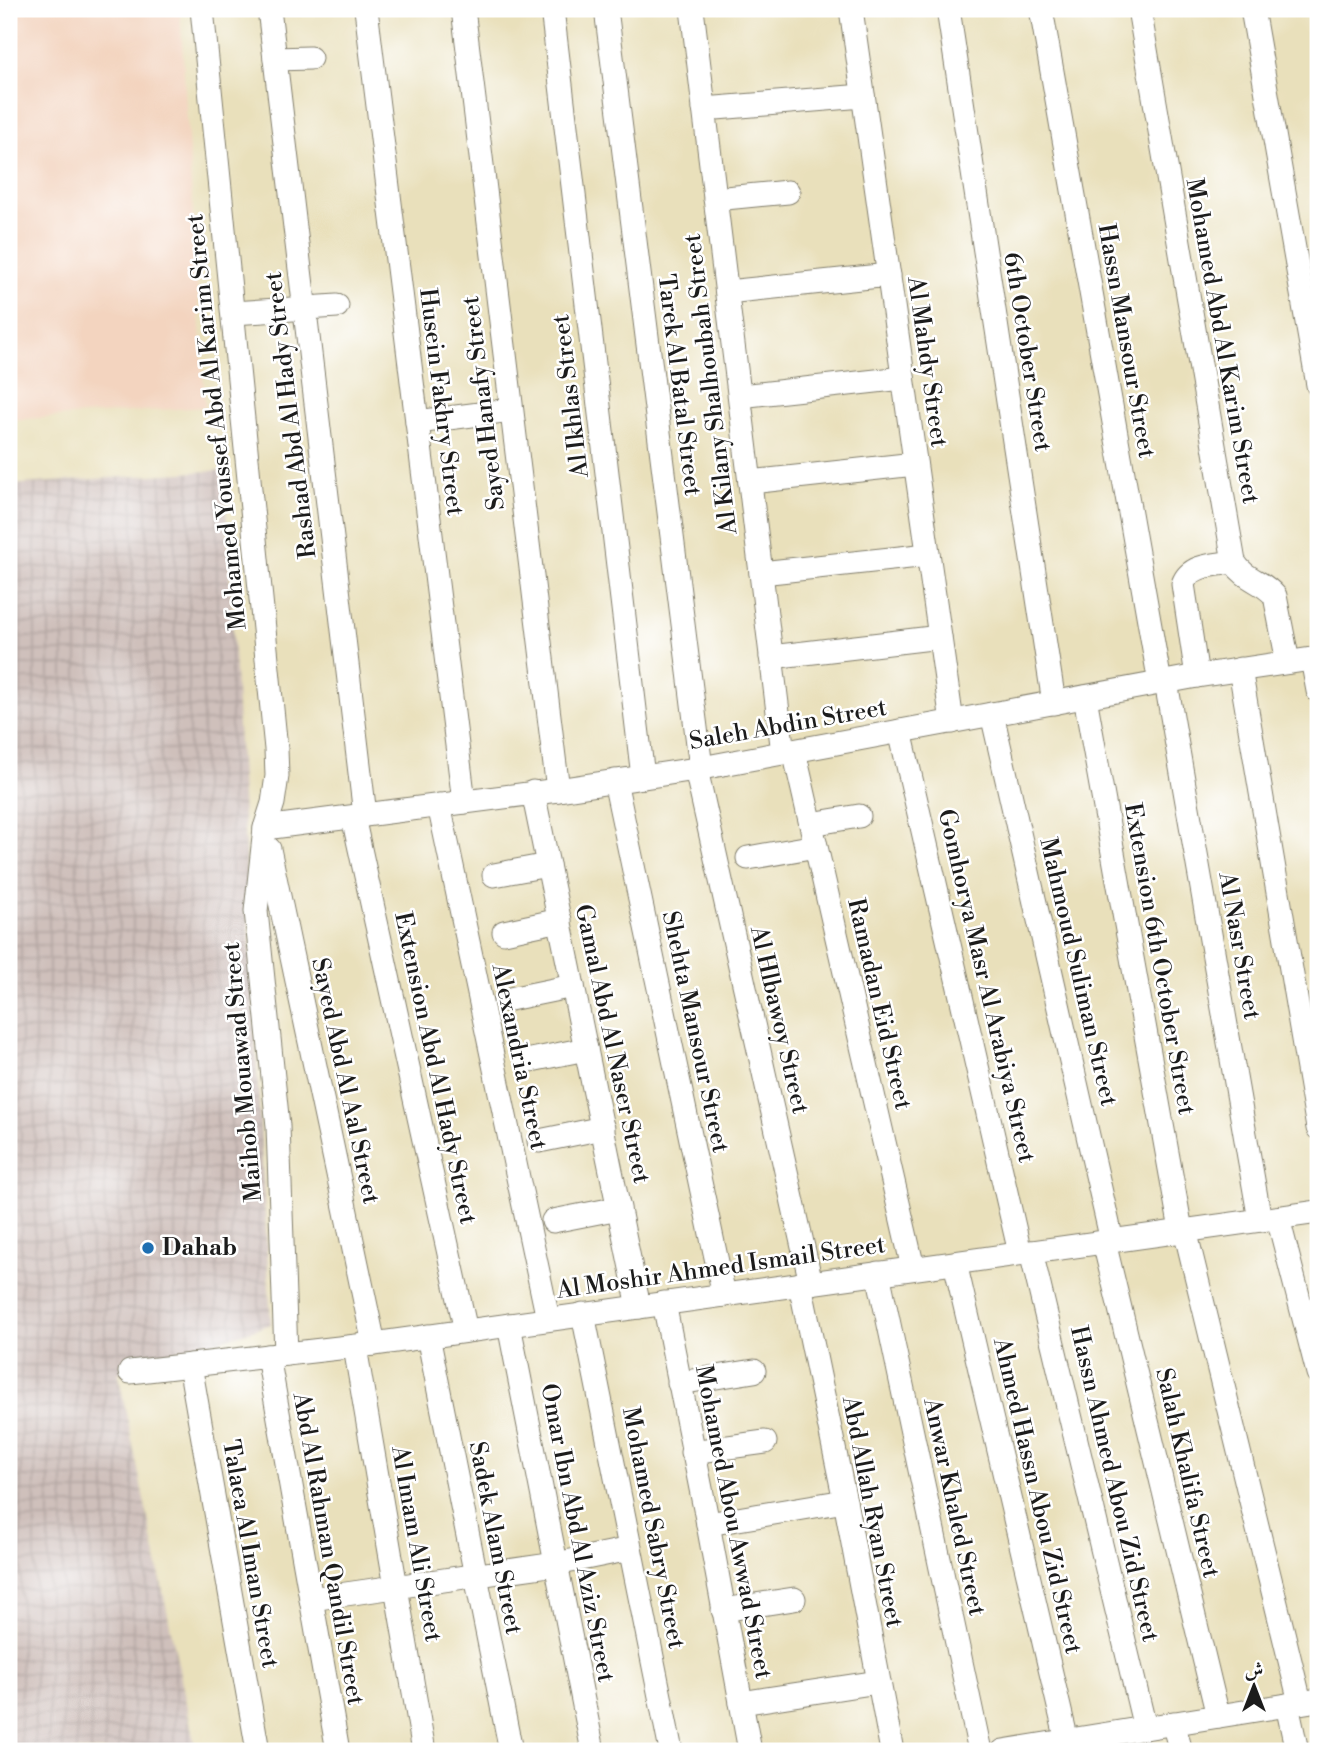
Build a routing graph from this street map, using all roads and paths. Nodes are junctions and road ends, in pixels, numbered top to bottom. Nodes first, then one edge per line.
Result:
1 (202, 9) edge
2 (269, 9) edge
3 (366, 9) edge
4 (463, 9) edge
5 (552, 9) edge
6 (606, 9) edge
7 (692, 9) edge
8 (851, 9) edge
9 (948, 9) edge
10 (1041, 9) edge
11 (1139, 9) edge
12 (1252, 9) edge
13 (310, 58) dead end
14 (275, 59) junction
15 (863, 96) junction
16 (704, 109) junction
17 (788, 192) dead end
18 (715, 199) junction
19 (889, 275) junction
20 (727, 292) junction
21 (337, 306) dead end
22 (305, 308) junction
23 (233, 313) junction
24 (903, 378) junction
25 (1318, 386) edge
26 (740, 396) junction
27 (511, 410) junction
28 (417, 422) junction
29 (915, 464) junction
30 (750, 482) junction
31 (928, 555) junction
32 (1234, 562) junction
33 (761, 573) junction
34 (940, 636) junction
35 (771, 657) junction
36 (1315, 659) edge
37 (1288, 662) junction
38 (1240, 669) junction
39 (1197, 676) junction
40 (1163, 682) junction
41 (1318, 691) edge
42 (1085, 697) junction
43 (1054, 703) junction
44 (992, 714) junction
45 (952, 722) junction
46 (900, 731) junction
47 (788, 752) junction
48 (698, 769) junction
49 (643, 777) junction
50 (615, 781) junction
51 (558, 790) junction
52 (533, 792) junction
53 (464, 802) junction
54 (439, 805) junction
55 (359, 816) junction
56 (859, 816) dead end
57 (265, 828) junction
58 (813, 835) junction
59 (748, 858) dead end
60 (548, 865) junction
61 (494, 875) dead end
62 (560, 920) junction
63 (503, 932) dead end
64 (573, 986) junction
65 (505, 1000) dead end
66 (586, 1049) junction
67 (526, 1061) dead end
68 (603, 1128) junction
69 (1318, 1128) edge
70 (539, 1141) dead end
71 (619, 1208) junction
72 (1318, 1212) edge
73 (1269, 1219) junction
74 (553, 1221) dead end
75 (1183, 1230) junction
76 (1108, 1241) junction
77 (1026, 1252) junction
78 (955, 1263) junction
79 (913, 1268) junction
80 (878, 1273) junction
81 (806, 1283) junction
82 (724, 1295) junction
83 (664, 1303) junction
84 (639, 1307) junction
85 (583, 1314) junction
86 (548, 1319) junction
87 (509, 1325) junction
88 (466, 1331) junction
89 (428, 1336) junction
90 (365, 1345) junction
91 (277, 1355) junction
92 (190, 1366) junction
93 (754, 1371) dead end
94 (130, 1372) dead end
95 (1318, 1373) edge
96 (679, 1383) junction
97 (765, 1442) dead end
98 (692, 1452) junction
99 (845, 1501) junction
100 (708, 1524) junction
101 (630, 1549) junction
102 (556, 1564) junction
103 (476, 1575) junction
104 (396, 1587) junction
105 (311, 1599) junction
106 (794, 1599) dead end
107 (723, 1610) junction
108 (878, 1682) junction
109 (1302, 1702) edge
110 (741, 1703) junction
111 (1218, 1716) junction
112 (1173, 1723) junction
113 (1145, 1728) junction
114 (1067, 1741) junction
115 (1037, 1749) edge
116 (258, 1751) edge
117 (338, 1751) edge
118 (424, 1751) edge
119 (511, 1751) edge
120 (593, 1751) edge
121 (671, 1751) edge
122 (750, 1751) edge
123 (892, 1751) edge
124 (980, 1751) edge
125 (1003, 1751) edge
126 (1181, 1751) edge
127 (1297, 1751) edge

1 - 23 street, Mohamed Youssef Abd Al Karim Street
2 - 14 street, Rashad Abd Al Hady Street
3 - 28 street, Husein Fakhry Street
4 - 27 street, Sayed Hanafy Street
5 - 49 street, Al Ikhlas Street
6 - 48 street, Tarek Al Batal Street
7 - 16 street, Al Kilany Shalhoubah Street
8 - 15 street, Al Mahdy Street
9 - 43 street, 6th October Street
10 - 40 street, Hassn Mansour Street
11 - 32 street, Mohamed Abd Al Karim Street
12 - 25 street
13 - 14 street
14 - 22 street, Rashad Abd Al Hady Street
15 - 16 street
15 - 19 street, Al Mahdy Street
16 - 18 street, Al Kilany Shalhoubah Street
17 - 18 street
18 - 20 street, Al Kilany Shalhoubah Street
19 - 20 street
19 - 24 street, Al Mahdy Street
20 - 26 street, Al Kilany Shalhoubah Street
21 - 22 street
22 - 23 street
22 - 55 street, Rashad Abd Al Hady Street
23 - 57 street, Mohamed Youssef Abd Al Karim Street
24 - 26 street
24 - 29 street, Al Mahdy Street
26 - 30 street, Al Kilany Shalhoubah Street
27 - 28 street
27 - 51 street, Sayed Hanafy Street
28 - 53 street, Husein Fakhry Street
29 - 30 street
29 - 31 street, Al Mahdy Street
30 - 33 street, Al Kilany Shalhoubah Street
31 - 33 street
31 - 34 street, Al Mahdy Street
32 - 37 street
32 - 39 street
33 - 35 street, Al Kilany Shalhoubah Street
34 - 35 street
34 - 45 street, Al Mahdy Street
35 - 47 street, Al Kilany Shalhoubah Street
36 - 37 street, Saleh Abdin Street
36 - 41 street
37 - 38 street, Saleh Abdin Street
38 - 39 street, Saleh Abdin Street
38 - 69 street
39 - 40 street, Saleh Abdin Street
40 - 42 street, Saleh Abdin Street
40 - 73 street, Al Nasr Street
42 - 43 street, Saleh Abdin Street
42 - 75 street, Extension 6th October Street
43 - 44 street, Saleh Abdin Street
44 - 45 street, Saleh Abdin Street
44 - 76 street, Mahmoud Suliman Street
45 - 46 street, Saleh Abdin Street
46 - 47 street, Saleh Abdin Street
46 - 77 street, Gomhorya Masr Al Arabiya Street
47 - 48 street, Saleh Abdin Street
47 - 58 street, Ramadan Eid Street
48 - 49 street, Saleh Abdin Street
48 - 81 street, Al Hlbawoy Street
49 - 50 street, Saleh Abdin Street
50 - 51 street, Saleh Abdin Street
50 - 82 street, Shehta Mansour Street
51 - 52 street, Saleh Abdin Street
52 - 53 street, Saleh Abdin Street
52 - 60 street, Gamal Abd Al Naser Street
53 - 54 street, Saleh Abdin Street
54 - 55 street, Saleh Abdin Street
54 - 86 street, Alexandria Street
55 - 57 street, Saleh Abdin Street
55 - 88 street, Extension Abd Al Hady Street
56 - 58 street
57 - 90 street, Sayed Abd Al Aal Street
57 - 91 street, Maihob Mouawad Street
58 - 59 street
58 - 79 street, Ramadan Eid Street
60 - 61 street
60 - 62 street, Gamal Abd Al Naser Street
62 - 63 street
62 - 64 street, Gamal Abd Al Naser Street
64 - 65 street
64 - 66 street, Gamal Abd Al Naser Street
66 - 67 street
66 - 68 street, Gamal Abd Al Naser Street
68 - 70 street
68 - 71 street, Gamal Abd Al Naser Street
71 - 74 street
71 - 84 street, Gamal Abd Al Naser Street
72 - 73 street, Al Moshir Ahmed Ismail Street
73 - 75 street, Al Moshir Ahmed Ismail Street
73 - 95 street, Al Nasr Street
75 - 76 street, Al Moshir Ahmed Ismail Street
75 - 109 street, Extension 6th October Street
76 - 77 street, Al Moshir Ahmed Ismail Street
76 - 111 street, Salah Khalifa Street
77 - 78 street, Al Moshir Ahmed Ismail Street
77 - 113 street, Hassn Ahmed Abou Zid Street
78 - 79 street, Al Moshir Ahmed Ismail Street
78 - 114 street, Ahmed Hassn Abou Zid Street
79 - 80 street, Al Moshir Ahmed Ismail Street
80 - 81 street, Al Moshir Ahmed Ismail Street
80 - 124 street, Anwar Khaled Street
81 - 82 street, Al Moshir Ahmed Ismail Street
81 - 99 street, Abd Allah Ryan Street
82 - 83 street, Al Moshir Ahmed Ismail Street
83 - 84 street, Al Moshir Ahmed Ismail Street
83 - 96 street, Mohamed Abou Awwad Street
84 - 85 street, Al Moshir Ahmed Ismail Street
85 - 86 street, Al Moshir Ahmed Ismail Street
85 - 101 street, Mohamed Sabry Street
86 - 87 street, Al Moshir Ahmed Ismail Street
87 - 88 street, Al Moshir Ahmed Ismail Street
87 - 102 street, Omar Ibn Abd Al Aziz Street
88 - 89 street, Al Moshir Ahmed Ismail Street
89 - 90 street, Al Moshir Ahmed Ismail Street
89 - 103 street, Sadek Alam Street
90 - 91 street, Al Moshir Ahmed Ismail Street
90 - 104 street, Al Imam Ali Street
91 - 92 street, Al Moshir Ahmed Ismail Street
91 - 105 street, Abd Al Rahman Qandil Street
92 - 94 street, Al Moshir Ahmed Ismail Street
92 - 116 street, Talaea Al Iman Street
93 - 96 street
96 - 98 street, Mohamed Abou Awwad Street
97 - 98 street
98 - 100 street, Mohamed Abou Awwad Street
99 - 100 street
99 - 108 street, Abd Allah Ryan Street
100 - 107 street, Mohamed Abou Awwad Street
101 - 102 street
101 - 121 street, Mohamed Sabry Street
102 - 103 street
102 - 120 street, Omar Ibn Abd Al Aziz Street
103 - 104 street
103 - 119 street, Sadek Alam Street
104 - 105 street
104 - 118 street, Al Imam Ali Street
105 - 117 street, Abd Al Rahman Qandil Street
106 - 107 street
107 - 110 street, Mohamed Abou Awwad Street
108 - 110 street
108 - 123 street, Abd Allah Ryan Street
109 - 111 street
109 - 127 street, Extension 6th October Street
110 - 122 street, Mohamed Abou Awwad Street
111 - 112 street
112 - 113 street
112 - 126 street
113 - 114 street
114 - 115 street
115 - 125 street

